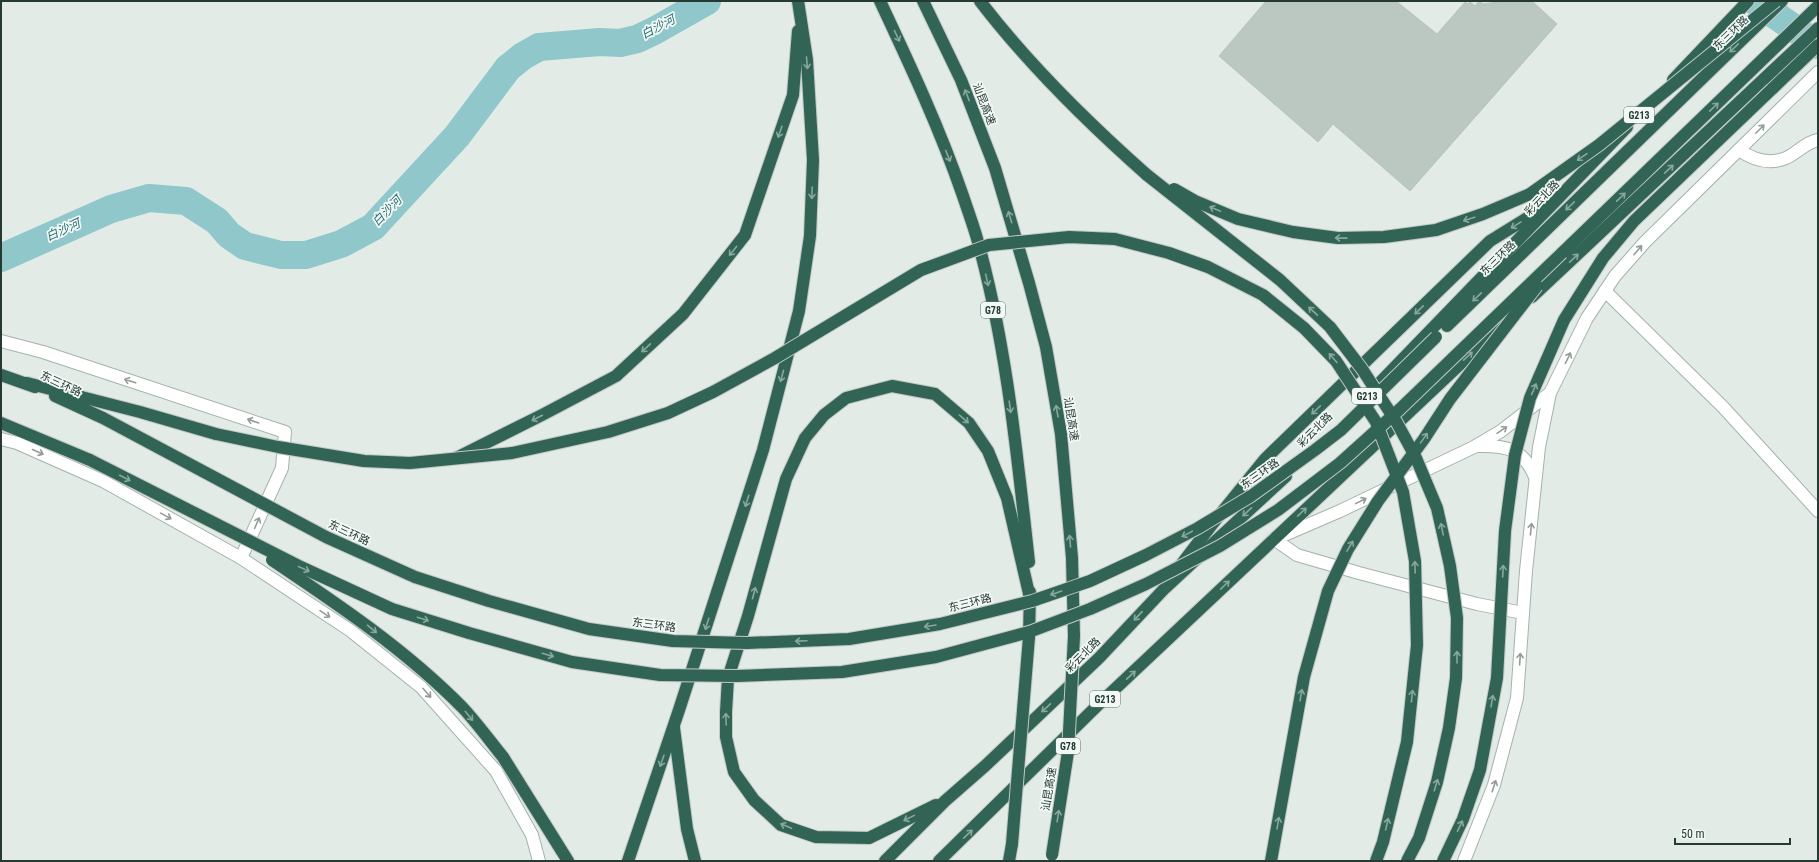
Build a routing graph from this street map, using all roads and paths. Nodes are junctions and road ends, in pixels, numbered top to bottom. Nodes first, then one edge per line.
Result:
1 (880, 1) edge
2 (924, 1) edge
3 (980, 1) edge
4 (1748, 1) edge
5 (1776, 1) edge
6 (1782, 1) edge
7 (798, 6) edge
8 (1818, 6) edge
9 (1818, 28) edge
10 (1818, 45) edge
11 (1818, 72) edge
12 (1818, 140) edge
13 (1739, 150) junction
14 (1147, 175) junction
15 (1561, 196) junction
16 (1562, 253) junction
17 (1605, 291) junction
18 (1, 341) edge
19 (1, 375) edge
20 (27, 383) junction
21 (1550, 393) junction
22 (1, 423) edge
23 (1, 439) edge
24 (1474, 446) junction
25 (454, 459) junction
26 (1536, 478) junction
27 (1818, 511) edge
28 (224, 528) junction
29 (1274, 539) junction
30 (241, 558) junction
31 (1165, 588) junction
32 (1030, 598) junction
33 (1523, 613) junction
34 (674, 725) junction
35 (944, 801) junction
36 (1051, 858) edge
37 (886, 859) edge
38 (539, 861) edge
39 (568, 861) edge
40 (628, 861) edge
41 (695, 861) edge
42 (939, 861) edge
43 (1009, 861) edge
44 (1270, 861) edge
45 (1376, 861) edge
46 (1407, 861) edge
47 (1443, 861) edge
48 (1464, 861) edge

1 -> 32 highway, G78
36 -> 2 highway, 汕昆高速 / G78, bridge
3 - 14 highway
4 - 15 highway, 彩云北路 / G213
5 -> 14 highway, bridge
6 -> 20 highway, 东三环路, bridge
7 -> 25 highway
7 -> 34 highway
16 -> 8 highway
29 -> 9 highway
47 -> 10 highway, bridge
13 -> 11 street, G213
12 - 13 street
17 -> 13 street, G213
46 -> 14 highway, bridge
15 -> 31 highway, 彩云北路 / G213
15 -> 31 highway
28 -> 16 highway, bridge
44 -> 16 highway, bridge
21 -> 17 street, G213
17 - 27 street
30 -> 18 street
19 - 20 highway, 东三环路
20 - 25 highway, bridge
24 -> 21 street, G213
21 - 26 street
22 -> 28 highway, bridge
23 -> 30 street
24 - 26 street
29 -> 24 street, G213
45 -> 25 highway, bridge
33 -> 26 street
28 -> 39 highway, bridge
29 - 33 street
42 -> 29 highway, G213
30 -> 38 street
31 -> 35 highway, 彩云北路 / G213
35 -> 32 highway
32 - 43 highway, G78, bridge
48 -> 33 street
34 -> 40 highway
34 - 41 highway
35 - 37 highway, 彩云北路 / G213

